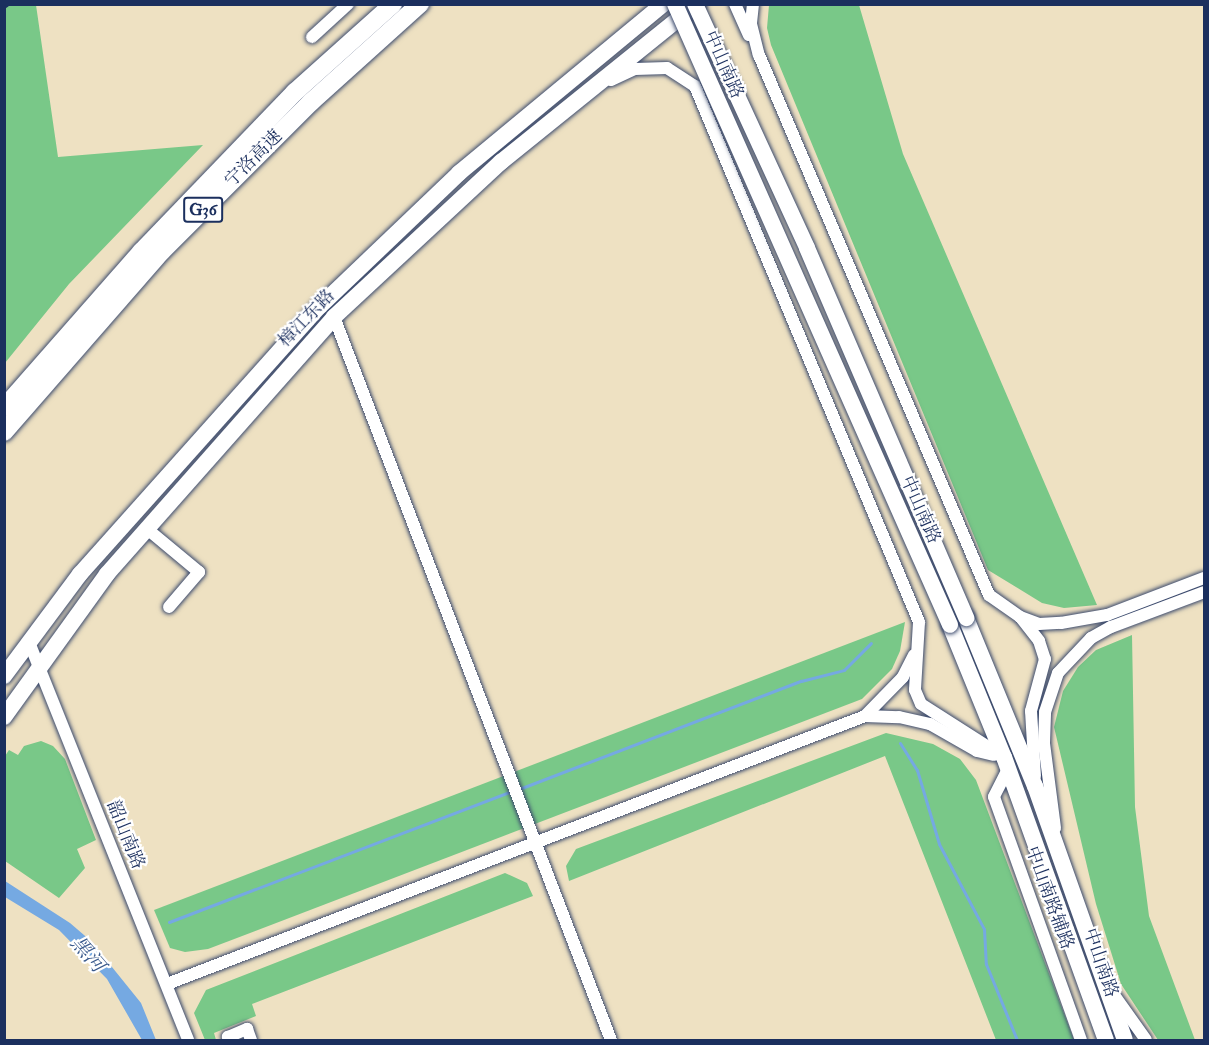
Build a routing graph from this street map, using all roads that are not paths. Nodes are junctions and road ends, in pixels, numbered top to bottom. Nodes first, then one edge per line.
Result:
1 (348, 4) edge
2 (393, 4) edge
3 (420, 4) edge
4 (675, 4) edge
5 (696, 4) edge
6 (735, 4) edge
7 (753, 4) edge
8 (655, 7) edge
9 (312, 38) dead end
10 (759, 55) junction
11 (585, 91) junction
12 (334, 317) junction
13 (4, 408) edge
14 (4, 432) edge
15 (146, 528) junction
16 (1204, 578) edge
17 (1204, 592) edge
18 (169, 607) dead end
19 (1020, 617) junction
20 (29, 642) junction
21 (919, 646) junction
22 (39, 665) junction
23 (4, 676) edge
24 (865, 716) junction
25 (4, 717) edge
26 (1006, 763) junction
27 (1035, 786) junction
28 (536, 845) junction
29 (1058, 850) junction
30 (1080, 936) junction
31 (167, 984) junction
32 (1106, 984) junction
33 (188, 1041) edge
34 (230, 1041) edge
35 (251, 1041) edge
36 (611, 1041) edge
37 (1081, 1041) edge
38 (1106, 1041) edge
39 (1125, 1041) edge
40 (1146, 1041) edge

1 - 9 street
2 - 13 highway, 宁洛高速 / G36
3 - 14 highway, 宁洛高速 / G36
4 - 26 main road, 中山南路, bridge
5 - 11 main road, 樟江东路
5 - 27 main road, 中山南路, bridge
6 - 10 street
7 - 10 street
8 - 20 main road, 樟江东路
10 - 19 street
11 - 12 main road, 樟江东路
11 - 21 street
12 - 15 main road, 樟江东路
12 - 28 street
15 - 18 street
15 - 22 main road, 樟江东路
16 - 19 street
17 - 29 street
19 - 27 street
20 - 22 street, 韶山南路
20 - 23 main road, 樟江东路
21 - 24 street
21 - 26 street
22 - 25 main road, 樟江东路
22 - 31 street, 韶山南路
24 - 26 street
24 - 28 street
26 - 30 main road, 中山南路
26 - 37 street, 中山南路辅路
27 - 29 main road, 中山南路
28 - 31 street
28 - 36 street
29 - 30 main road, 中山南路
30 - 32 main road, 中山南路
30 - 38 main road, 中山南路
31 - 33 street, 韶山南路
32 - 39 main road, 中山南路
32 - 40 street
34 - 35 street

